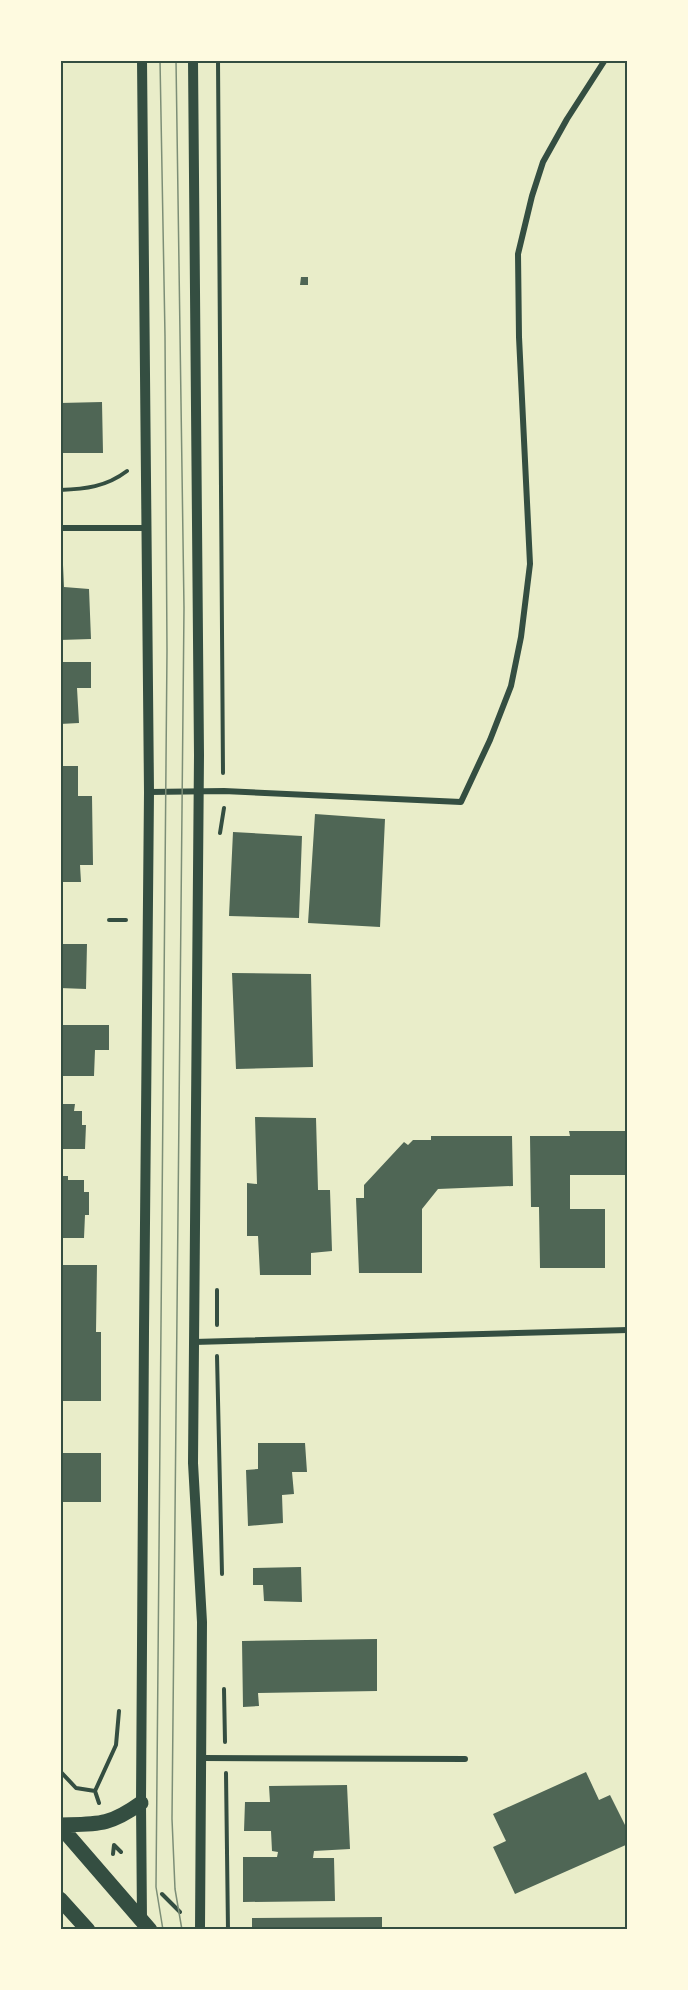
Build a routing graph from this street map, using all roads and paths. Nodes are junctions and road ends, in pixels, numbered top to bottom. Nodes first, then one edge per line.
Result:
1 (142, 60) edge
2 (193, 60) edge
3 (218, 60) edge
4 (605, 60) edge
5 (127, 482) dead end
6 (60, 490) edge
7 (60, 528) edge
8 (148, 528) junction
9 (224, 791) junction
10 (149, 792) junction
11 (198, 792) junction
12 (220, 843) dead end
13 (126, 910) dead end
14 (108, 920) dead end
15 (126, 920) junction
16 (126, 931) dead end
17 (217, 1279) dead end
18 (628, 1330) edge
19 (193, 1342) junction
20 (217, 1342) junction
21 (222, 1580) dead end
22 (224, 1687) dead end
23 (120, 1701) dead end
24 (202, 1758) junction
25 (225, 1758) junction
26 (465, 1759) dead end
27 (60, 1771) edge
28 (95, 1791) junction
29 (141, 1803) junction
30 (106, 1822) junction
31 (60, 1826) edge
32 (60, 1899) edge
33 (145, 1927) edge
34 (88, 1930) edge
35 (200, 1930) edge
36 (228, 1930) edge

1 - 8 street
2 - 11 street
3 - 9 path
4 - 9 street
5 - 6 path
7 - 8 street
8 - 10 street
9 - 11 street
9 - 12 path
10 - 11 street
10 - 29 street
11 - 19 street
13 - 15 path
14 - 15 path
15 - 16 path
17 - 20 path
18 - 20 street
19 - 20 street
19 - 24 street
20 - 21 path
22 - 25 path
23 - 28 path
24 - 25 street
24 - 35 street
25 - 26 street
25 - 36 path
27 - 28 path
28 - 30 path
29 - 30 main road
29 - 33 street
30 - 31 main road
31 - 33 main road
32 - 34 main road

